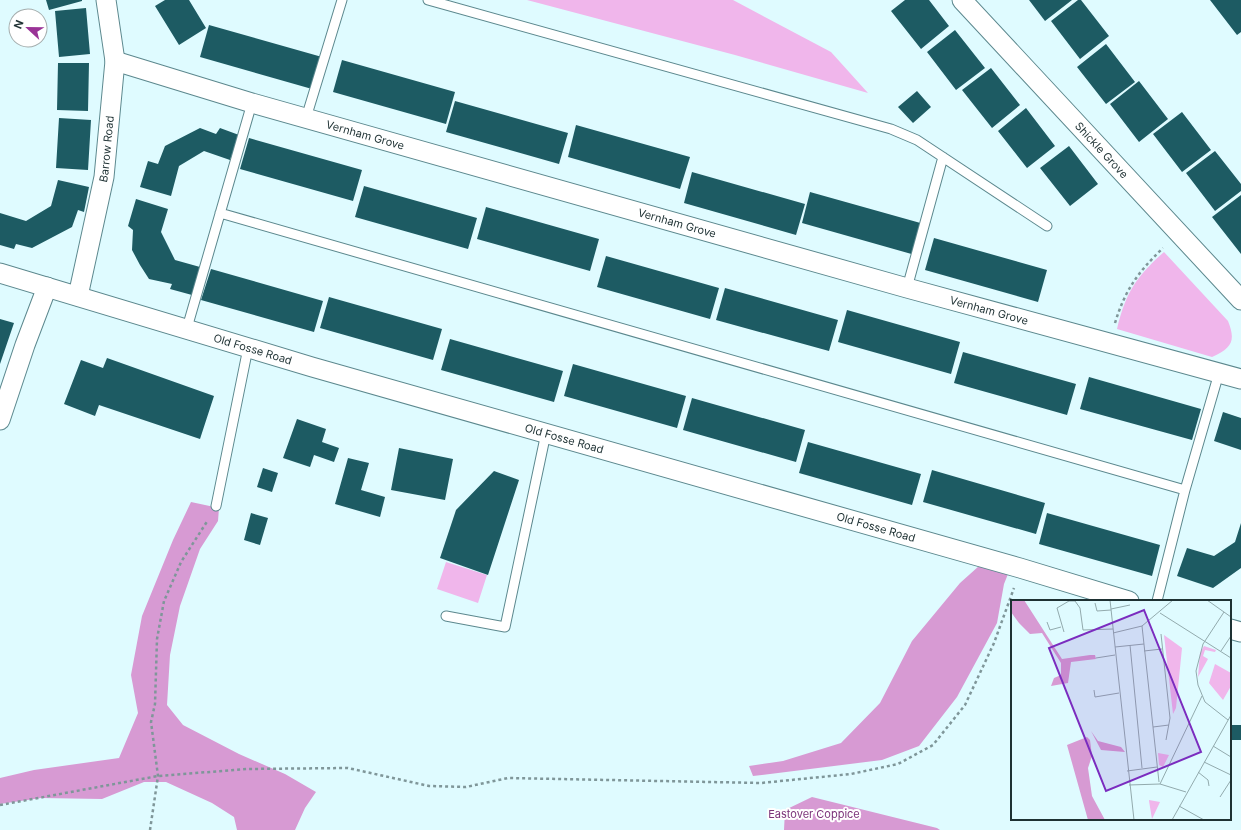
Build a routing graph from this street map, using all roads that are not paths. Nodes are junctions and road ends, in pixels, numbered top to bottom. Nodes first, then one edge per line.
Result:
1 (106, 0) edge
2 (342, 0) edge
3 (428, 0) edge
4 (962, 0) edge
5 (115, 61) junction
6 (252, 103) junction
7 (306, 118) junction
8 (943, 157) junction
9 (220, 213) junction
10 (1047, 226) dead end
11 (0, 273) edge
12 (47, 287) junction
13 (907, 288) junction
14 (78, 296) junction
15 (1241, 300) edge
16 (187, 328) junction
17 (248, 348) junction
18 (1219, 373) junction
19 (1241, 379) edge
20 (0, 420) edge
21 (546, 433) junction
22 (1185, 490) junction
23 (216, 506) road end
24 (1126, 600) edge
25 (1157, 600) edge
26 (446, 616) dead end
27 (1231, 630) edge
28 (1241, 632) edge

1 - 5 street, Barrow Road
2 - 7 lane
3 - 8 lane
4 - 15 street, Shickle Grove
5 - 6 street, Vernham Grove
5 - 14 street, Barrow Road
6 - 7 street, Vernham Grove
6 - 9 lane
7 - 13 street, Vernham Grove
8 - 10 lane
8 - 13 lane
9 - 16 lane
9 - 22 lane
11 - 12 street, Old Fosse Road
12 - 14 street, Old Fosse Road
12 - 20 street
13 - 18 street, Vernham Grove
14 - 16 street, Old Fosse Road
16 - 17 street, Old Fosse Road
17 - 21 street, Old Fosse Road
17 - 23 lane
18 - 19 street, Vernham Grove
18 - 22 lane
21 - 24 street, Old Fosse Road
21 - 26 lane
22 - 25 lane
27 - 28 street

